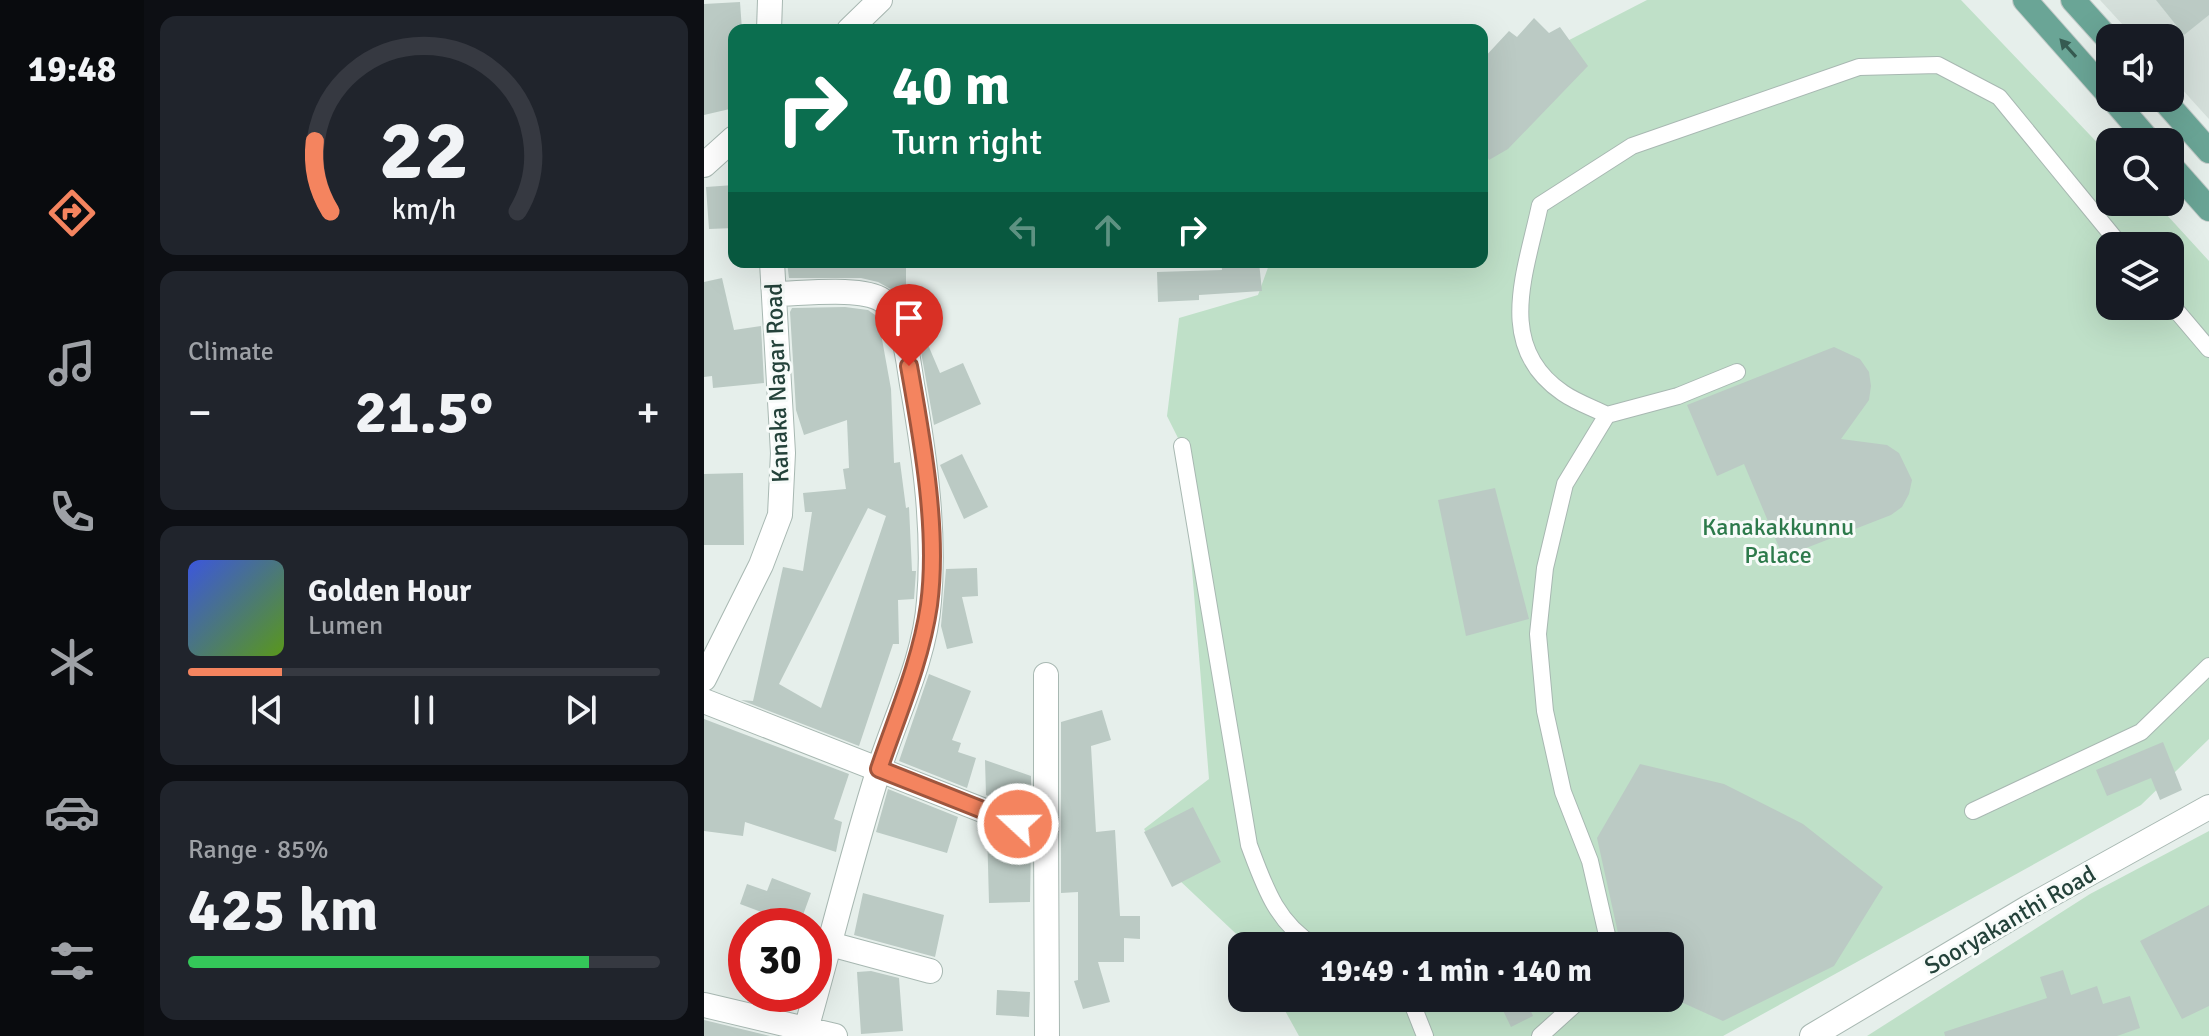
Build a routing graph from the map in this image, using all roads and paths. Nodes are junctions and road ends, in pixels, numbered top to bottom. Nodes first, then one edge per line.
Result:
1 (770, 0) edge
2 (880, 0) edge
3 (2025, 0) edge
4 (2073, 0) edge
5 (769, 24) edge
6 (855, 24) edge
7 (2096, 25) edge
8 (2096, 80) edge
9 (2124, 112) edge
10 (2174, 112) edge
11 (2138, 128) edge
12 (728, 143) edge
13 (2209, 151) edge
14 (704, 165) edge
15 (2184, 181) edge
16 (2209, 209) edge
17 (2110, 232) edge
18 (772, 268) edge
19 (774, 294) junction
20 (2184, 320) edge
21 (2209, 349) edge
22 (1737, 372) dead end
23 (1607, 415) junction
24 (1182, 446) dead end
25 (2209, 666) edge
26 (1046, 675) dead end
27 (704, 679) edge
28 (704, 701) edge
29 (879, 769) junction
30 (2209, 807) edge
31 (1973, 811) dead end
32 (1046, 835) junction
33 (1295, 932) edge
34 (1606, 932) edge
35 (832, 937) edge
36 (832, 945) edge
37 (930, 971) dead end
38 (704, 1005) edge
39 (811, 1012) edge
40 (1416, 1012) edge
41 (1567, 1012) edge
42 (807, 1026) junction
43 (835, 1036) edge
44 (1047, 1036) edge
45 (1425, 1036) edge
46 (1540, 1036) edge
47 (1812, 1036) edge

1 - 5 street
2 - 6 street
8 -> 3 main road
4 - 7 main road
9 - 11 main road
10 - 13 main road
12 - 14 street
15 - 16 main road
17 - 23 lane
18 - 19 street, Kanaka Nagar Road
19 - 27 street, Kanaka Nagar Road
19 - 29 street
20 - 21 lane
22 - 23 lane
23 - 34 lane
24 - 33 lane
25 - 31 lane
26 - 32 street
28 - 29 street
29 - 32 street
29 - 35 street
30 - 47 street, Sooryakanthi Road
32 - 44 street
36 - 37 street
38 - 42 street
39 - 42 street
40 - 45 lane
41 - 46 lane
42 - 43 street

